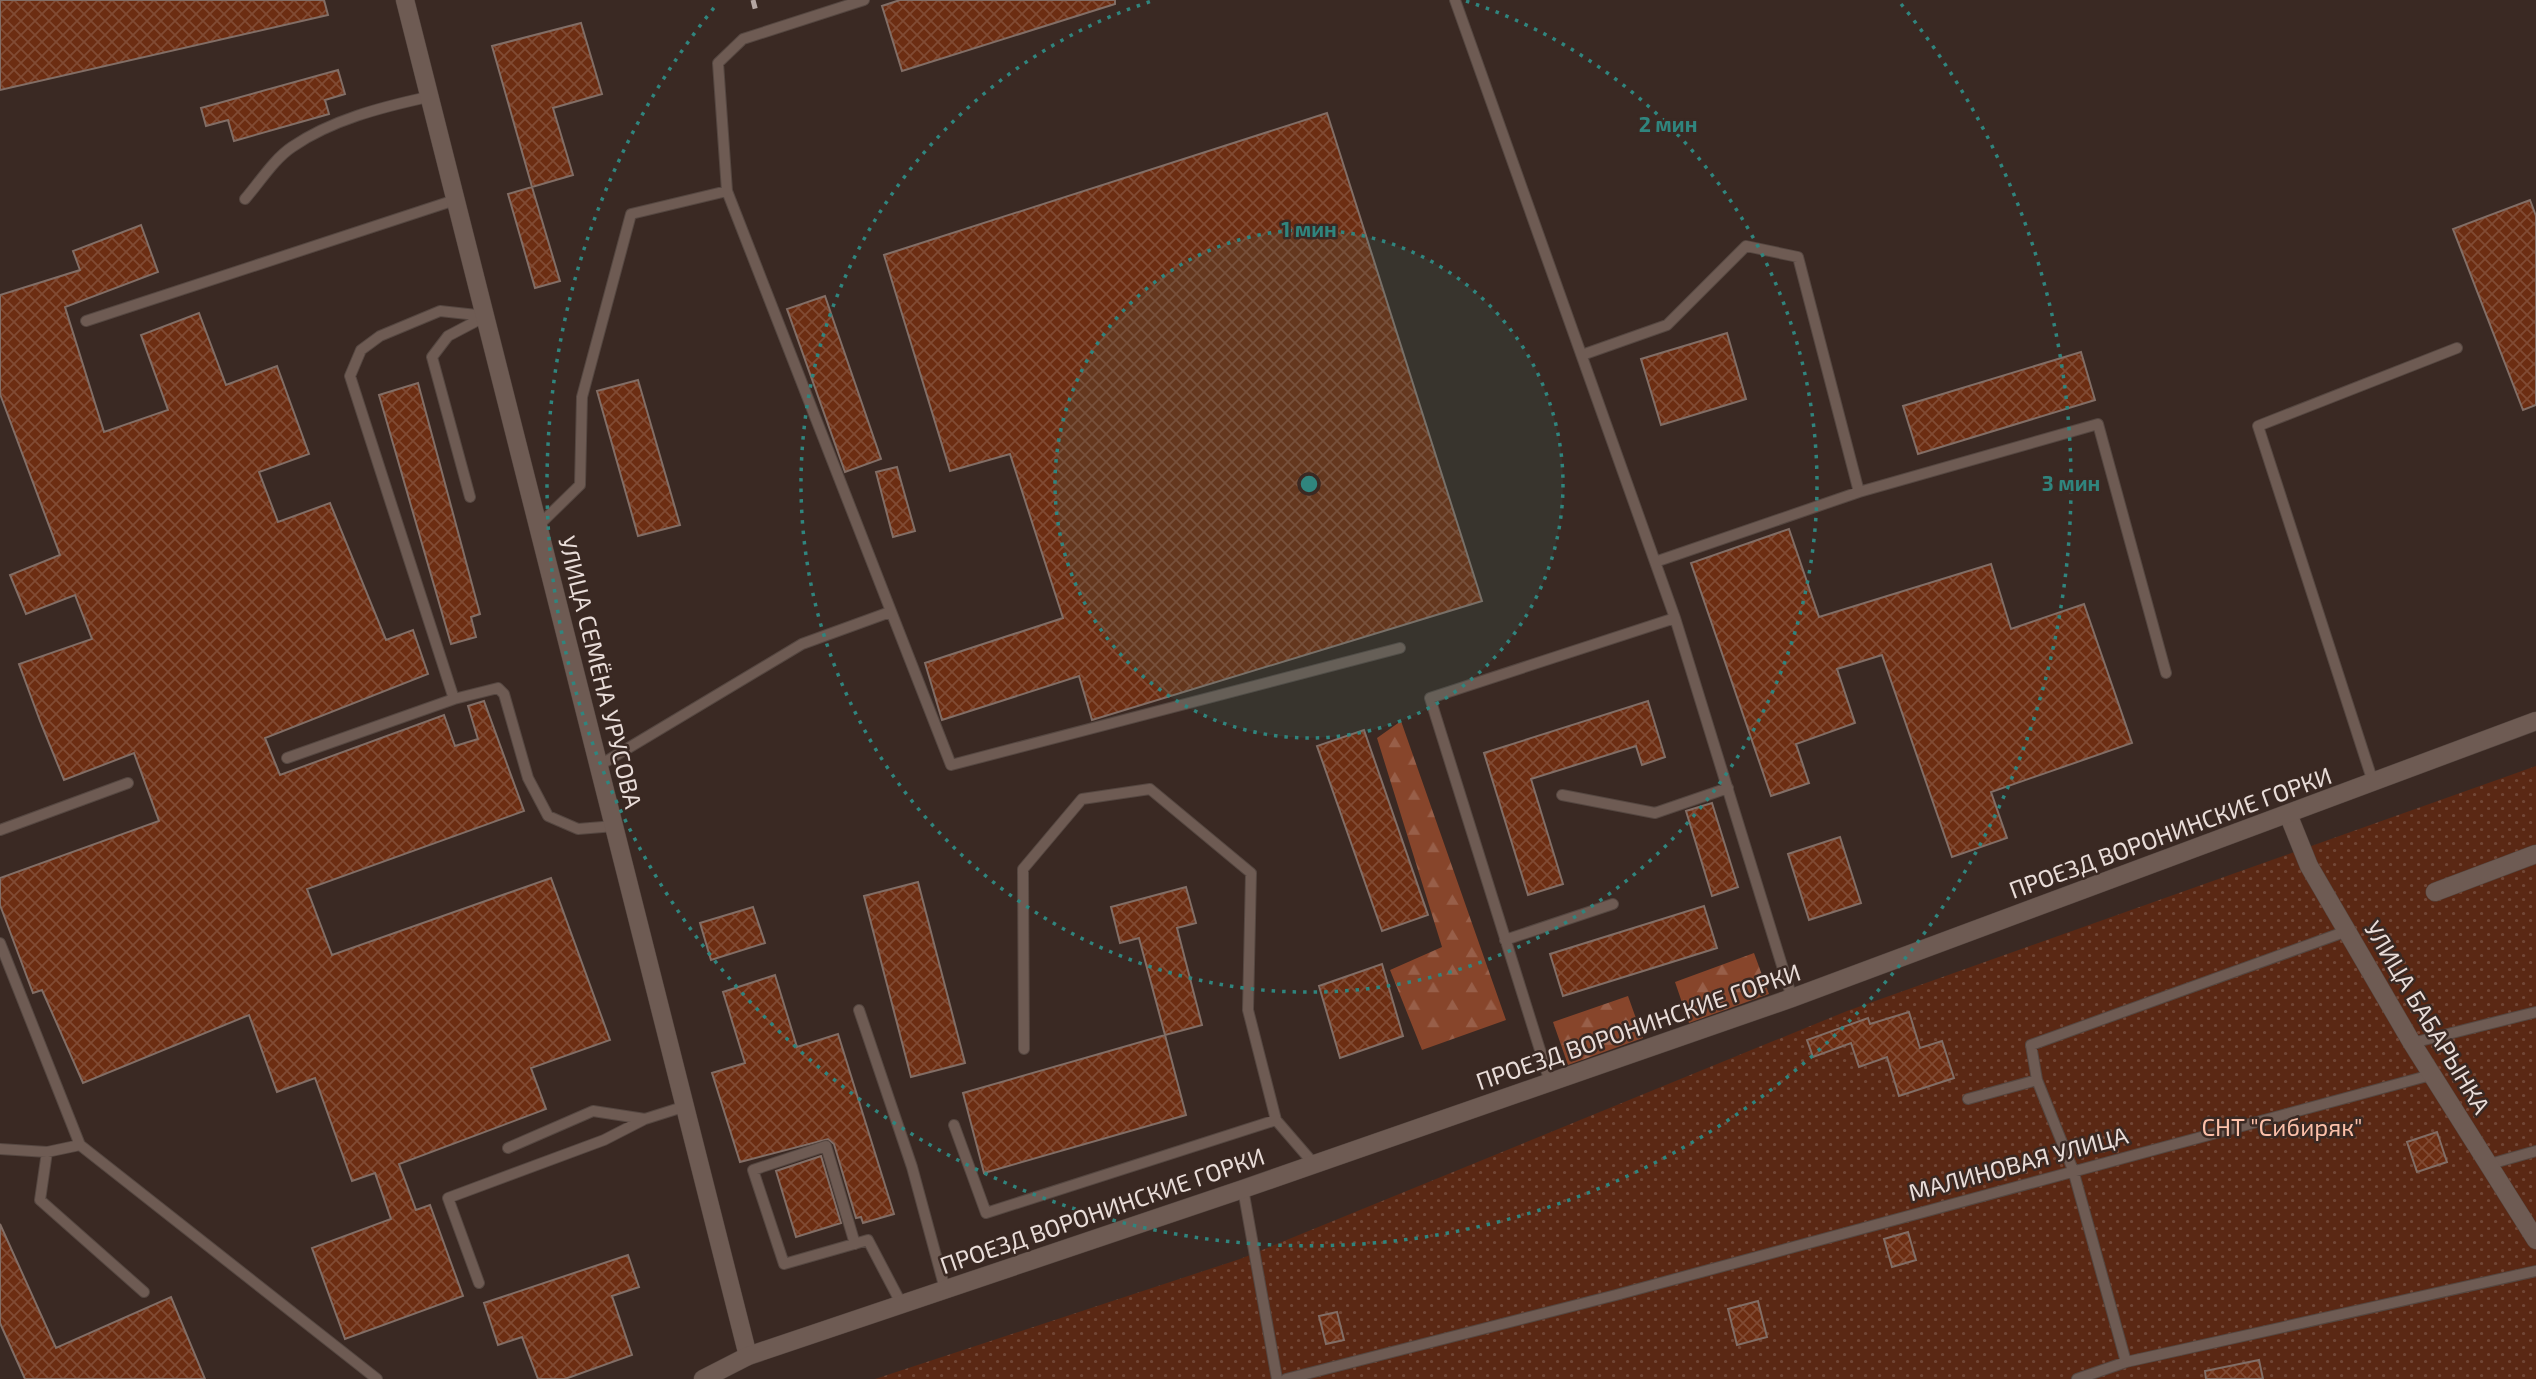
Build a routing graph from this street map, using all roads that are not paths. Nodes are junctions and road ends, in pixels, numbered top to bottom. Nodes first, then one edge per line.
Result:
1 (404, 0) edge
2 (864, 0) edge
3 (1455, 0) edge
4 (428, 97) junction
5 (727, 191) junction
6 (245, 199) dead end
7 (455, 200) junction
8 (486, 316) junction
9 (86, 321) dead end
10 (2457, 348) dead end
11 (1581, 355) junction
12 (1859, 492) junction
13 (470, 497) dead end
14 (539, 525) junction
15 (1655, 562) junction
16 (890, 612) junction
17 (1675, 618) junction
18 (1400, 648) dead end
19 (2166, 673) dead end
20 (454, 699) junction
21 (2536, 721) edge
22 (287, 758) dead end
23 (600, 765) junction
24 (2373, 782) junction
25 (128, 783) dead end
26 (1728, 788) junction
27 (1562, 795) dead end
28 (2288, 814) junction
29 (615, 826) junction
30 (0, 830) edge
31 (2536, 854) edge
32 (2435, 891) dead end
33 (1613, 904) dead end
34 (2347, 931) junction
35 (1505, 940) junction
36 (0, 943) edge
37 (1792, 998) junction
38 (859, 1010) dead end
39 (2536, 1012) edge
40 (2412, 1043) junction
41 (1024, 1049) dead end
42 (2431, 1075) junction
43 (2037, 1080) junction
44 (1550, 1082) junction
45 (1968, 1099) dead end
46 (686, 1105) junction
47 (645, 1119) junction
48 (1276, 1120) junction
49 (954, 1125) dead end
50 (80, 1145) junction
51 (508, 1148) dead end
52 (0, 1149) edge
53 (2536, 1151) edge
54 (47, 1153) junction
55 (1314, 1164) junction
56 (2490, 1164) junction
57 (2073, 1170) junction
58 (1243, 1189) junction
59 (2536, 1240) edge
60 (855, 1244) junction
61 (2536, 1271) edge
62 (479, 1283) dead end
63 (944, 1289) junction
64 (144, 1292) dead end
65 (901, 1303) junction
66 (748, 1356) junction
67 (2126, 1362) junction
68 (377, 1379) edge
69 (703, 1379) edge
70 (1277, 1379) edge
71 (1286, 1379) edge
72 (2077, 1379) edge

1 - 4 street, УЛИЦА СЕМЁНА УРУСОВА
2 - 5 lane
3 - 11 lane
4 - 6 lane
4 - 7 street, УЛИЦА СЕМЁНА УРУСОВА
5 - 14 lane
5 - 16 lane
7 - 8 street, УЛИЦА СЕМЁНА УРУСОВА
7 - 9 lane
8 - 13 lane
8 - 14 street, УЛИЦА СЕМЁНА УРУСОВА
8 - 20 lane
10 - 24 lane
11 - 12 lane
11 - 15 lane
12 - 15 lane
12 - 19 lane
14 - 23 street, УЛИЦА СЕМЁНА УРУСОВА
15 - 17 lane
16 - 18 lane
16 - 23 lane
17 - 26 lane
17 - 35 lane
20 - 22 lane
20 - 29 lane
21 - 24 street, ПРОЕЗД ВОРОНИНСКИЕ ГОРКИ
23 - 29 street, УЛИЦА СЕМЁНА УРУСОВА
24 - 28 street, ПРОЕЗД ВОРОНИНСКИЕ ГОРКИ
25 - 30 lane
26 - 27 lane
26 - 37 lane
28 - 34 street, УЛИЦА БАБАРЫНКА
28 - 37 street, ПРОЕЗД ВОРОНИНСКИЕ ГОРКИ
29 - 46 street, УЛИЦА СЕМЁНА УРУСОВА
31 - 32 street
33 - 35 lane
34 - 40 street, УЛИЦА БАБАРЫНКА
34 - 43 lane
35 - 44 lane
36 - 50 lane
37 - 44 street, ПРОЕЗД ВОРОНИНСКИЕ ГОРКИ
38 - 63 lane
39 - 40 lane
40 - 42 street, УЛИЦА БАБАРЫНКА
41 - 48 lane
42 - 56 street, УЛИЦА БАБАРЫНКА
42 - 57 lane, МАЛИНОВАЯ УЛИЦА
43 - 45 lane
43 - 57 lane
44 - 55 street, ПРОЕЗД ВОРОНИНСКИЕ ГОРКИ
46 - 47 lane
46 - 66 street, УЛИЦА СЕМЁНА УРУСОВА
47 - 51 lane
47 - 62 lane
48 - 49 lane
48 - 55 lane
50 - 54 lane
50 - 68 lane
52 - 54 lane
53 - 56 lane
54 - 64 lane
55 - 58 street, ПРОЕЗД ВОРОНИНСКИЕ ГОРКИ
56 - 59 street, УЛИЦА БАБАРЫНКА
57 - 67 lane
57 - 71 lane, МАЛИНОВАЯ УЛИЦА
58 - 63 street, ПРОЕЗД ВОРОНИНСКИЕ ГОРКИ
58 - 70 lane
60 - 60 lane
60 - 65 lane
61 - 67 lane
63 - 65 street, ПРОЕЗД ВОРОНИНСКИЕ ГОРКИ
65 - 66 street, ПРОЕЗД ВОРОНИНСКИЕ ГОРКИ
66 - 69 street
67 - 72 lane

